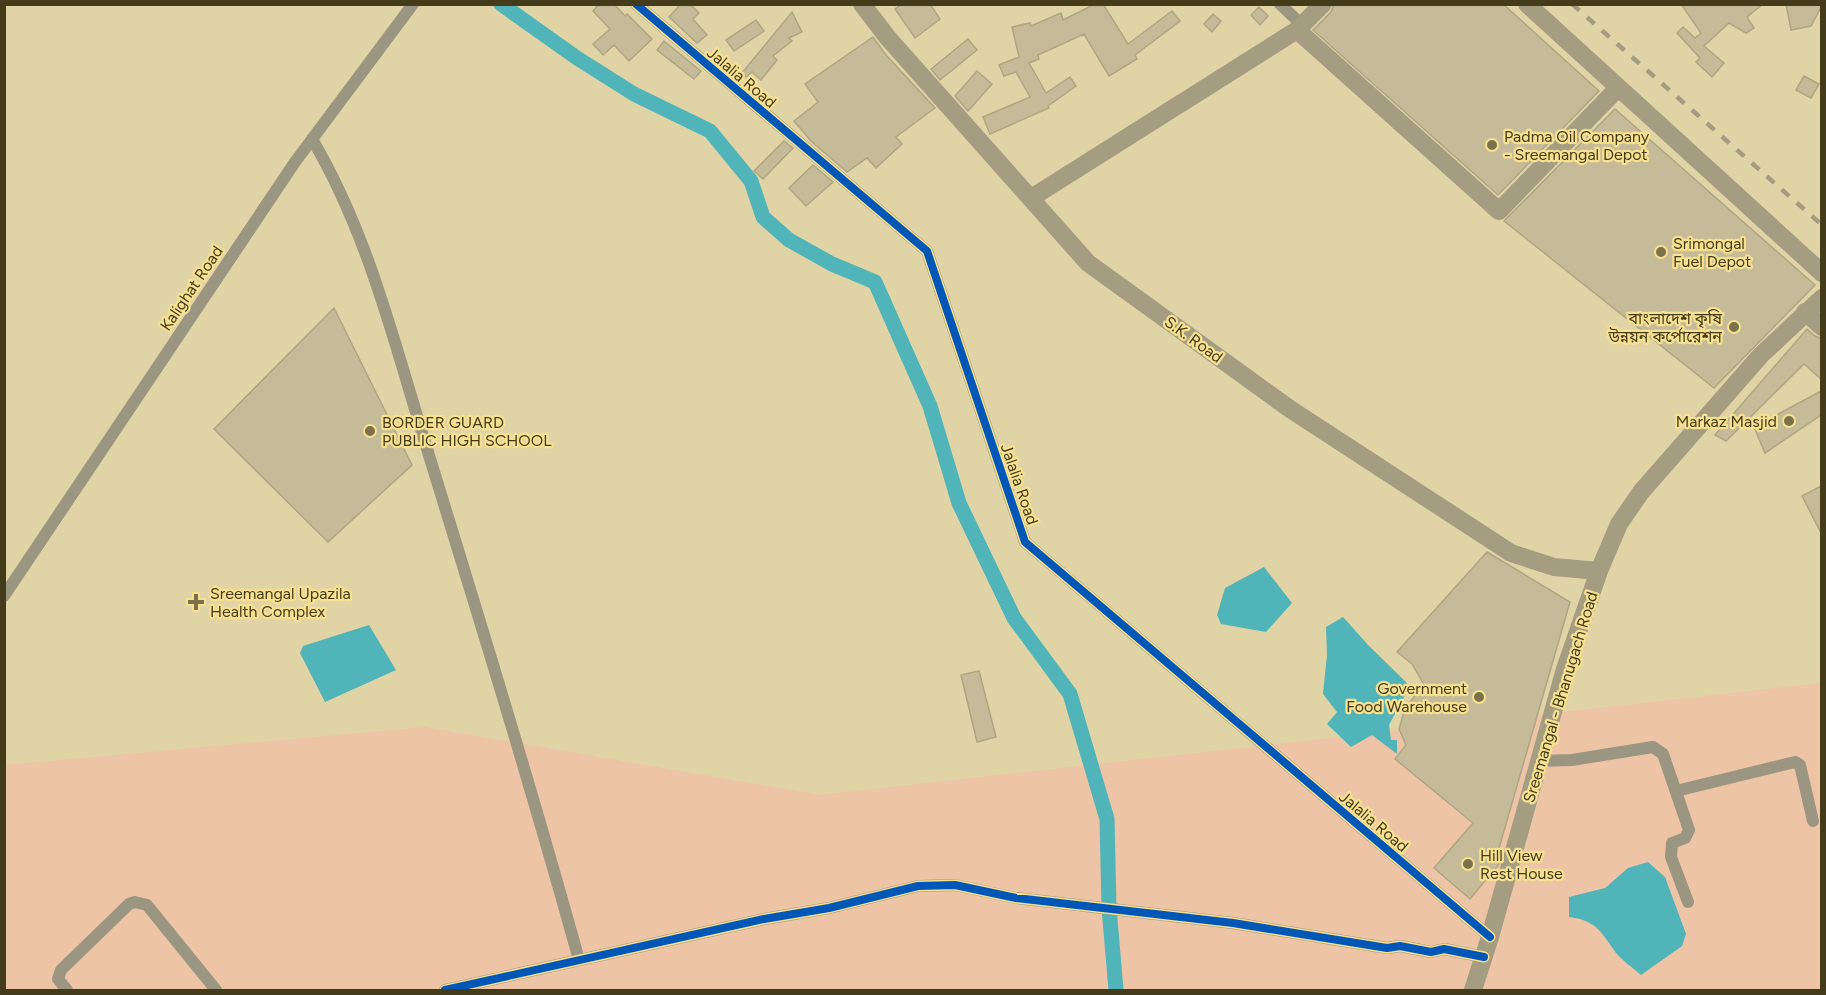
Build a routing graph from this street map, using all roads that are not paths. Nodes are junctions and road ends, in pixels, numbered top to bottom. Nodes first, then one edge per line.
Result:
1 (412, 4) edge
2 (636, 4) edge
3 (862, 4) edge
4 (1280, 4) edge
5 (1323, 4) edge
6 (1527, 4) edge
7 (1300, 27) junction
8 (1618, 88) junction
9 (312, 139) junction
10 (1031, 198) junction
11 (1821, 273) edge
12 (1821, 298) edge
13 (1805, 312) junction
14 (1821, 327) edge
15 (1599, 572) junction
16 (4, 596) edge
17 (1538, 761) junction
18 (1676, 791) junction
19 (1814, 821) dead end
20 (1688, 902) dead end
21 (1490, 937) junction
22 (1484, 957) junction
23 (579, 960) junction
24 (67, 990) edge
25 (216, 990) edge
26 (445, 990) edge
27 (1473, 990) edge

1 - 9 street, Kalighat Road
2 - 21 street, Jalalia Road
3 - 10 main road, S.K. Road
4 - 7 street
5 - 7 main road
6 - 8 main road
7 - 8 main road
7 - 10 main road
8 - 11 main road
9 - 16 street, Kalighat Road
9 - 23 street
10 - 15 main road, S.K. Road
12 - 13 main road, Sreemangal - Bhanugach Road
13 - 14 main road
13 - 15 main road, Sreemangal - Bhanugach Road
15 - 17 main road, Sreemangal - Bhanugach Road
17 - 18 street
17 - 21 main road, Sreemangal - Bhanugach Road
18 - 19 street
18 - 20 street
21 - 22 main road, Sreemangal - Bhanugach Road
22 - 23 street
22 - 27 main road, Sreemangal - Bhanugach Road
23 - 26 street
24 - 25 street

